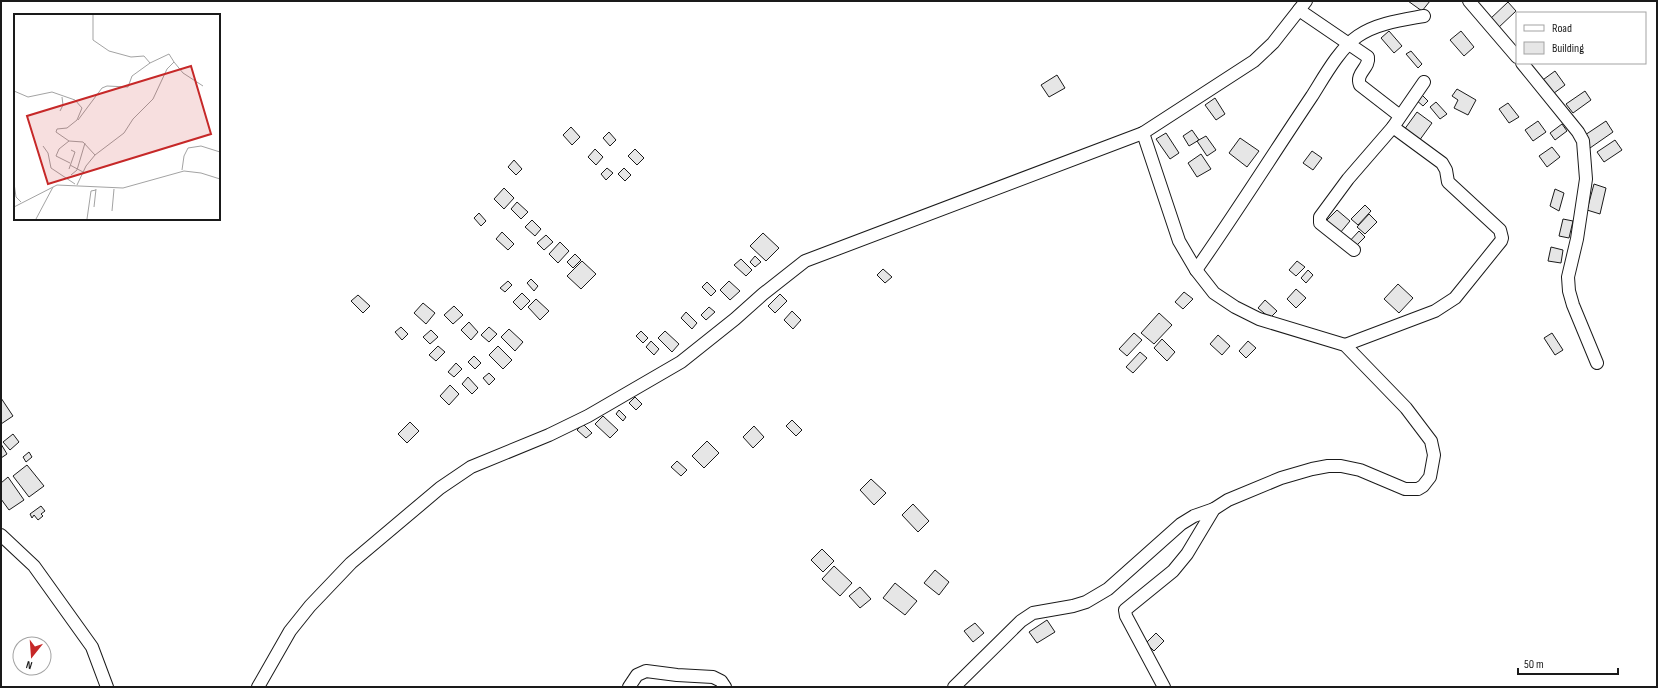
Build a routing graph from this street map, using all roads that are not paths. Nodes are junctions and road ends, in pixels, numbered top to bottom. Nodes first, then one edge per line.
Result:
1 (1469, 1) edge
2 (1303, 5) edge
3 (1424, 16) dead end
4 (1350, 43) junction
5 (1516, 56) edge
6 (1523, 64) edge
7 (1424, 82) dead end
8 (1400, 116) junction
9 (1392, 127) junction
10 (1143, 132) junction
11 (1354, 250) dead end
12 (1196, 270) junction
13 (1345, 345) junction
14 (1597, 363) dead end
15 (1214, 509) junction
16 (1, 535) edge
17 (107, 687) edge
18 (258, 687) edge
19 (629, 687) edge
20 (725, 687) edge
21 (954, 687) edge
22 (1164, 687) edge

1 - 5 street
2 - 4 street
2 - 10 street
3 - 4 street
4 - 8 street
4 - 12 street
6 - 14 street
7 - 8 street
8 - 9 street
9 - 11 street
9 - 13 street
10 - 12 street
10 - 18 street
12 - 13 street
13 - 15 street
15 - 21 street
15 - 22 street
16 - 17 street
19 - 20 street

